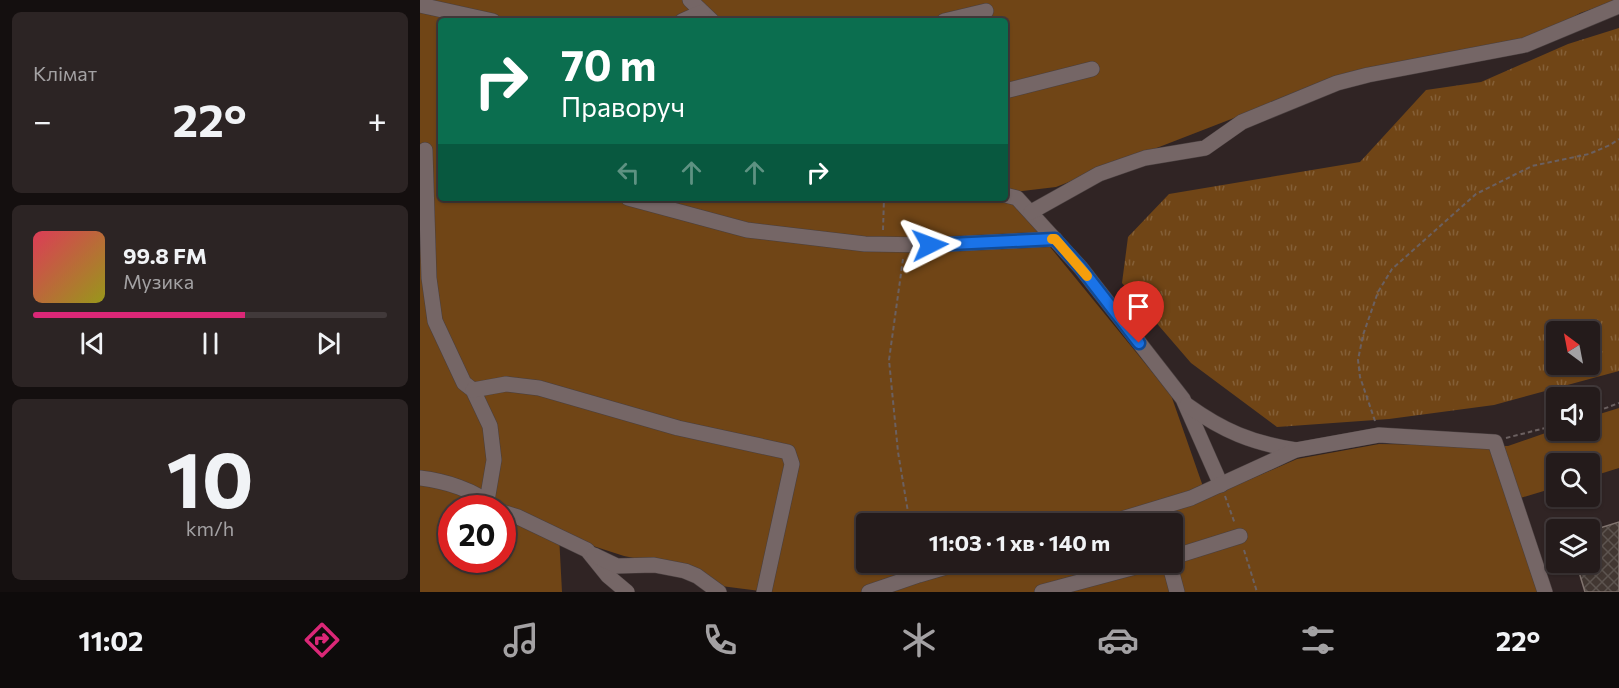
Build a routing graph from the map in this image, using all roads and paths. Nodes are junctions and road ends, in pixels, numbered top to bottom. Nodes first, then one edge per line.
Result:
1 (420, 5) edge
2 (1619, 6) edge
3 (698, 7) edge
4 (986, 11) dead end
5 (479, 18) edge
6 (685, 18) edge
7 (957, 18) edge
8 (1092, 69) dead end
9 (1008, 90) edge
10 (1619, 140) edge
11 (422, 149) edge
12 (438, 153) edge
13 (1008, 196) edge
14 (639, 201) edge
15 (884, 201) edge
16 (1031, 212) junction
17 (1055, 239) junction
18 (892, 244) junction
19 (473, 390) junction
20 (1619, 403) edge
21 (1187, 405) junction
22 (1600, 410) edge
23 (1546, 428) edge
24 (1379, 435) junction
25 (1495, 441) junction
26 (1296, 450) junction
27 (420, 478) edge
28 (1221, 485) junction
29 (473, 495) edge
30 (492, 495) edge
31 (908, 513) edge
32 (1141, 513) edge
33 (516, 517) edge
34 (1240, 536) dead end
35 (587, 550) junction
36 (1183, 554) edge
37 (923, 573) edge
38 (1114, 573) edge
39 (1172, 573) edge
40 (1048, 591) edge
41 (627, 592) edge
42 (719, 592) edge
43 (764, 592) edge
44 (868, 592) edge
45 (1177, 592) edge
46 (1545, 592) edge

1 - 5 street
2 - 16 street
3 - 6 street
4 - 7 street
8 - 9 street
10 - 24 path
11 - 12 street
11 - 19 street
13 - 16 street
14 - 18 street
15 - 18 path
16 - 17 street
17 - 18 street
17 - 21 street
18 - 31 path
19 - 30 street
19 - 43 street
20 - 22 path
21 - 26 street
21 - 28 street
23 - 25 path
24 - 25 street
24 - 26 street
25 - 46 street
26 - 28 street
27 - 29 street
28 - 32 street
33 - 35 street
34 - 36 street
35 - 41 street
35 - 42 street
37 - 44 street
38 - 40 street
39 - 45 street

